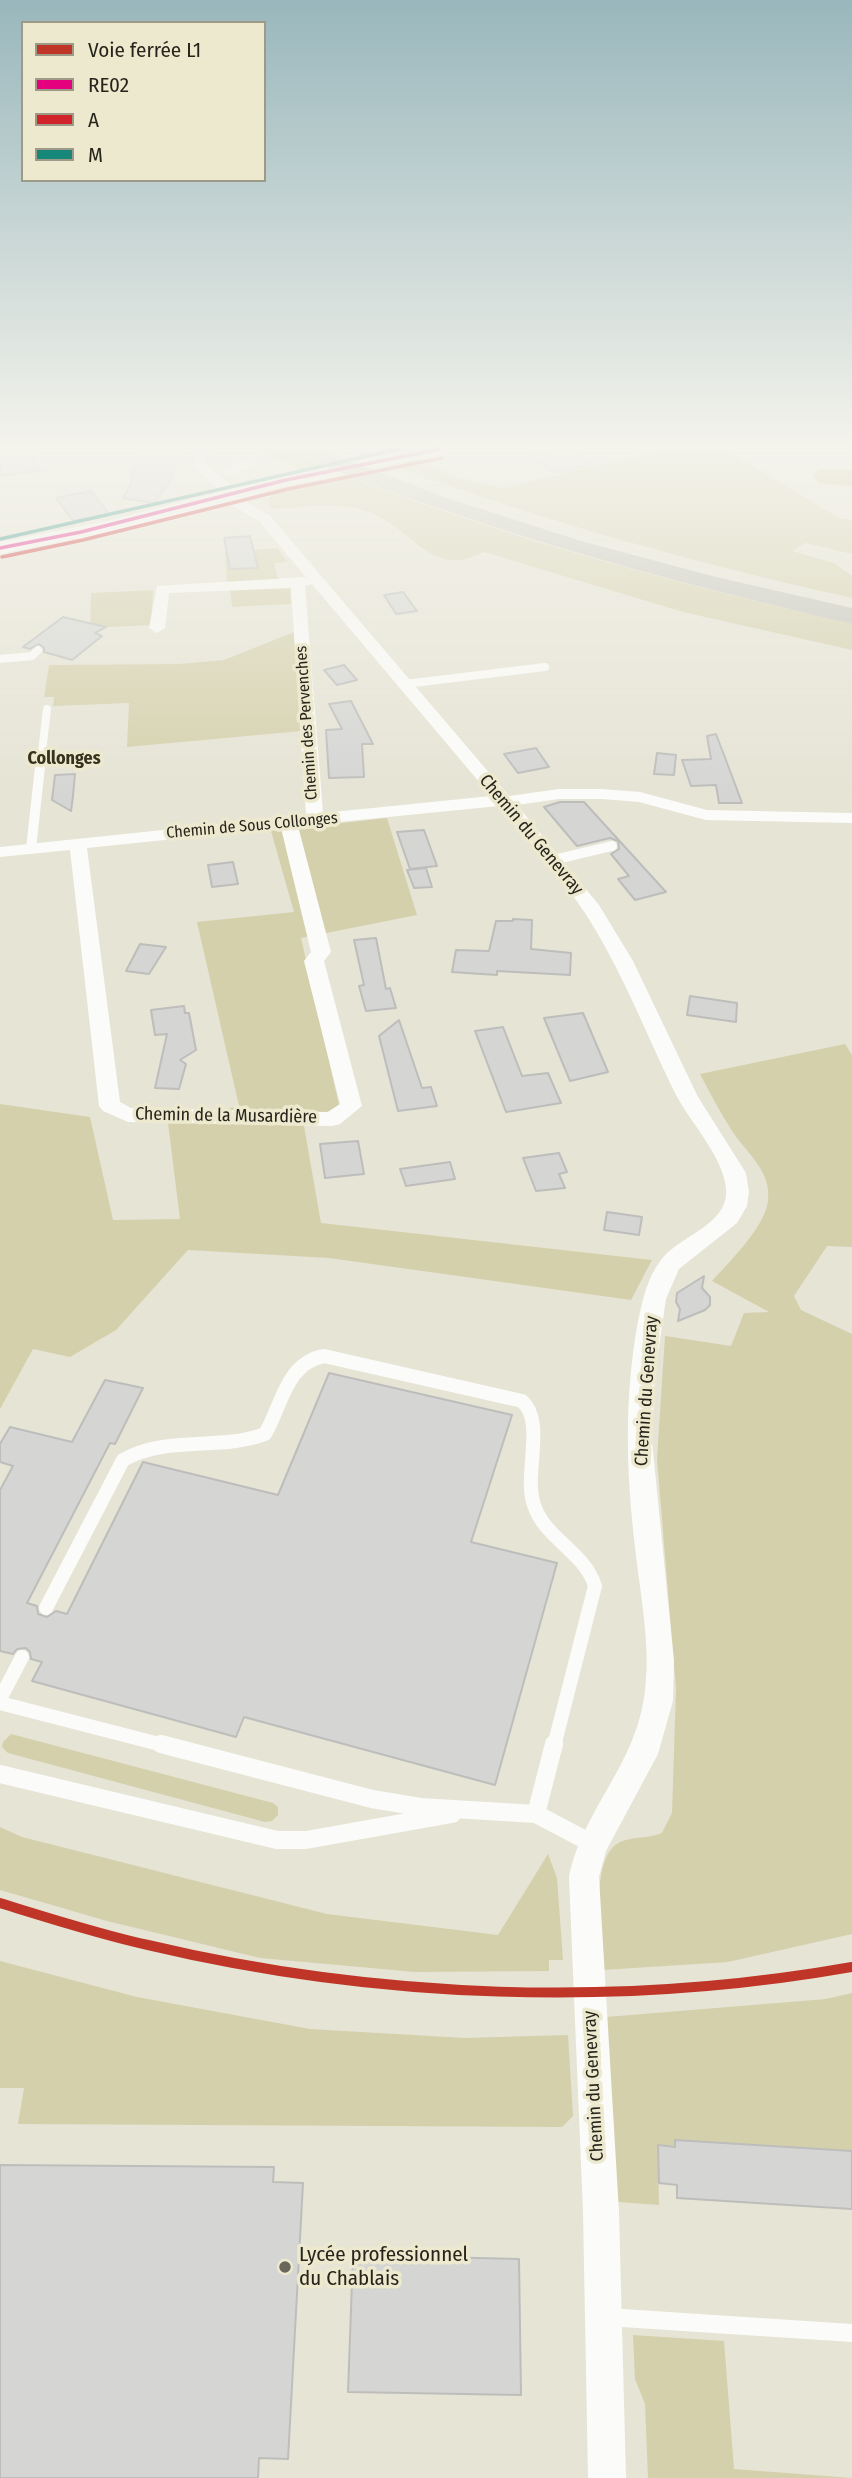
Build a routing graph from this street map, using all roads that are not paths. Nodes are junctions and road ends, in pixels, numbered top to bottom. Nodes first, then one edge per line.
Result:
1 (296, 565) edge
2 (643, 565) edge
3 (682, 565) edge
4 (307, 581) junction
5 (852, 605) edge
6 (852, 616) edge
7 (157, 628) dead end
8 (38, 650) dead end
9 (0, 659) edge
10 (545, 667) dead end
11 (405, 684) junction
12 (47, 709) dead end
13 (504, 801) junction
14 (852, 818) edge
15 (315, 821) junction
16 (288, 823) junction
17 (78, 844) junction
18 (611, 846) dead end
19 (31, 849) junction
20 (0, 852) edge
21 (553, 860) junction
22 (46, 1608) dead end
23 (22, 1657) dead end
24 (0, 1701) edge
25 (0, 1774) edge
26 (469, 1811) junction
27 (536, 1814) junction
28 (593, 1844) junction
29 (604, 2317) junction
30 (852, 2333) edge
31 (607, 2478) edge

1 - 4 street, Chemin du Genevray
2 - 6 highway
3 - 5 highway
4 - 7 street
4 - 11 street, Chemin du Genevray
4 - 15 street, Chemin des Pervenches
8 - 9 lane
10 - 11 lane
11 - 13 street, Chemin du Genevray
12 - 19 lane
13 - 14 street, Chemin de Sous Collonges
13 - 15 street, Chemin de Sous Collonges
13 - 21 street, Chemin du Genevray
15 - 16 street, Chemin de Sous Collonges
16 - 17 street, Chemin de Sous Collonges
16 - 17 street, Chemin de la Musardière
17 - 19 street, Chemin de Sous Collonges
18 - 21 lane
19 - 20 street, Chemin de Sous Collonges
21 - 28 street, Chemin du Genevray
22 - 27 lane
23 - 24 lane
24 - 26 lane
25 - 26 lane
26 - 27 lane
27 - 28 lane
28 - 29 street, Chemin du Genevray
29 - 30 lane
29 - 31 street, Chemin du Genevray

